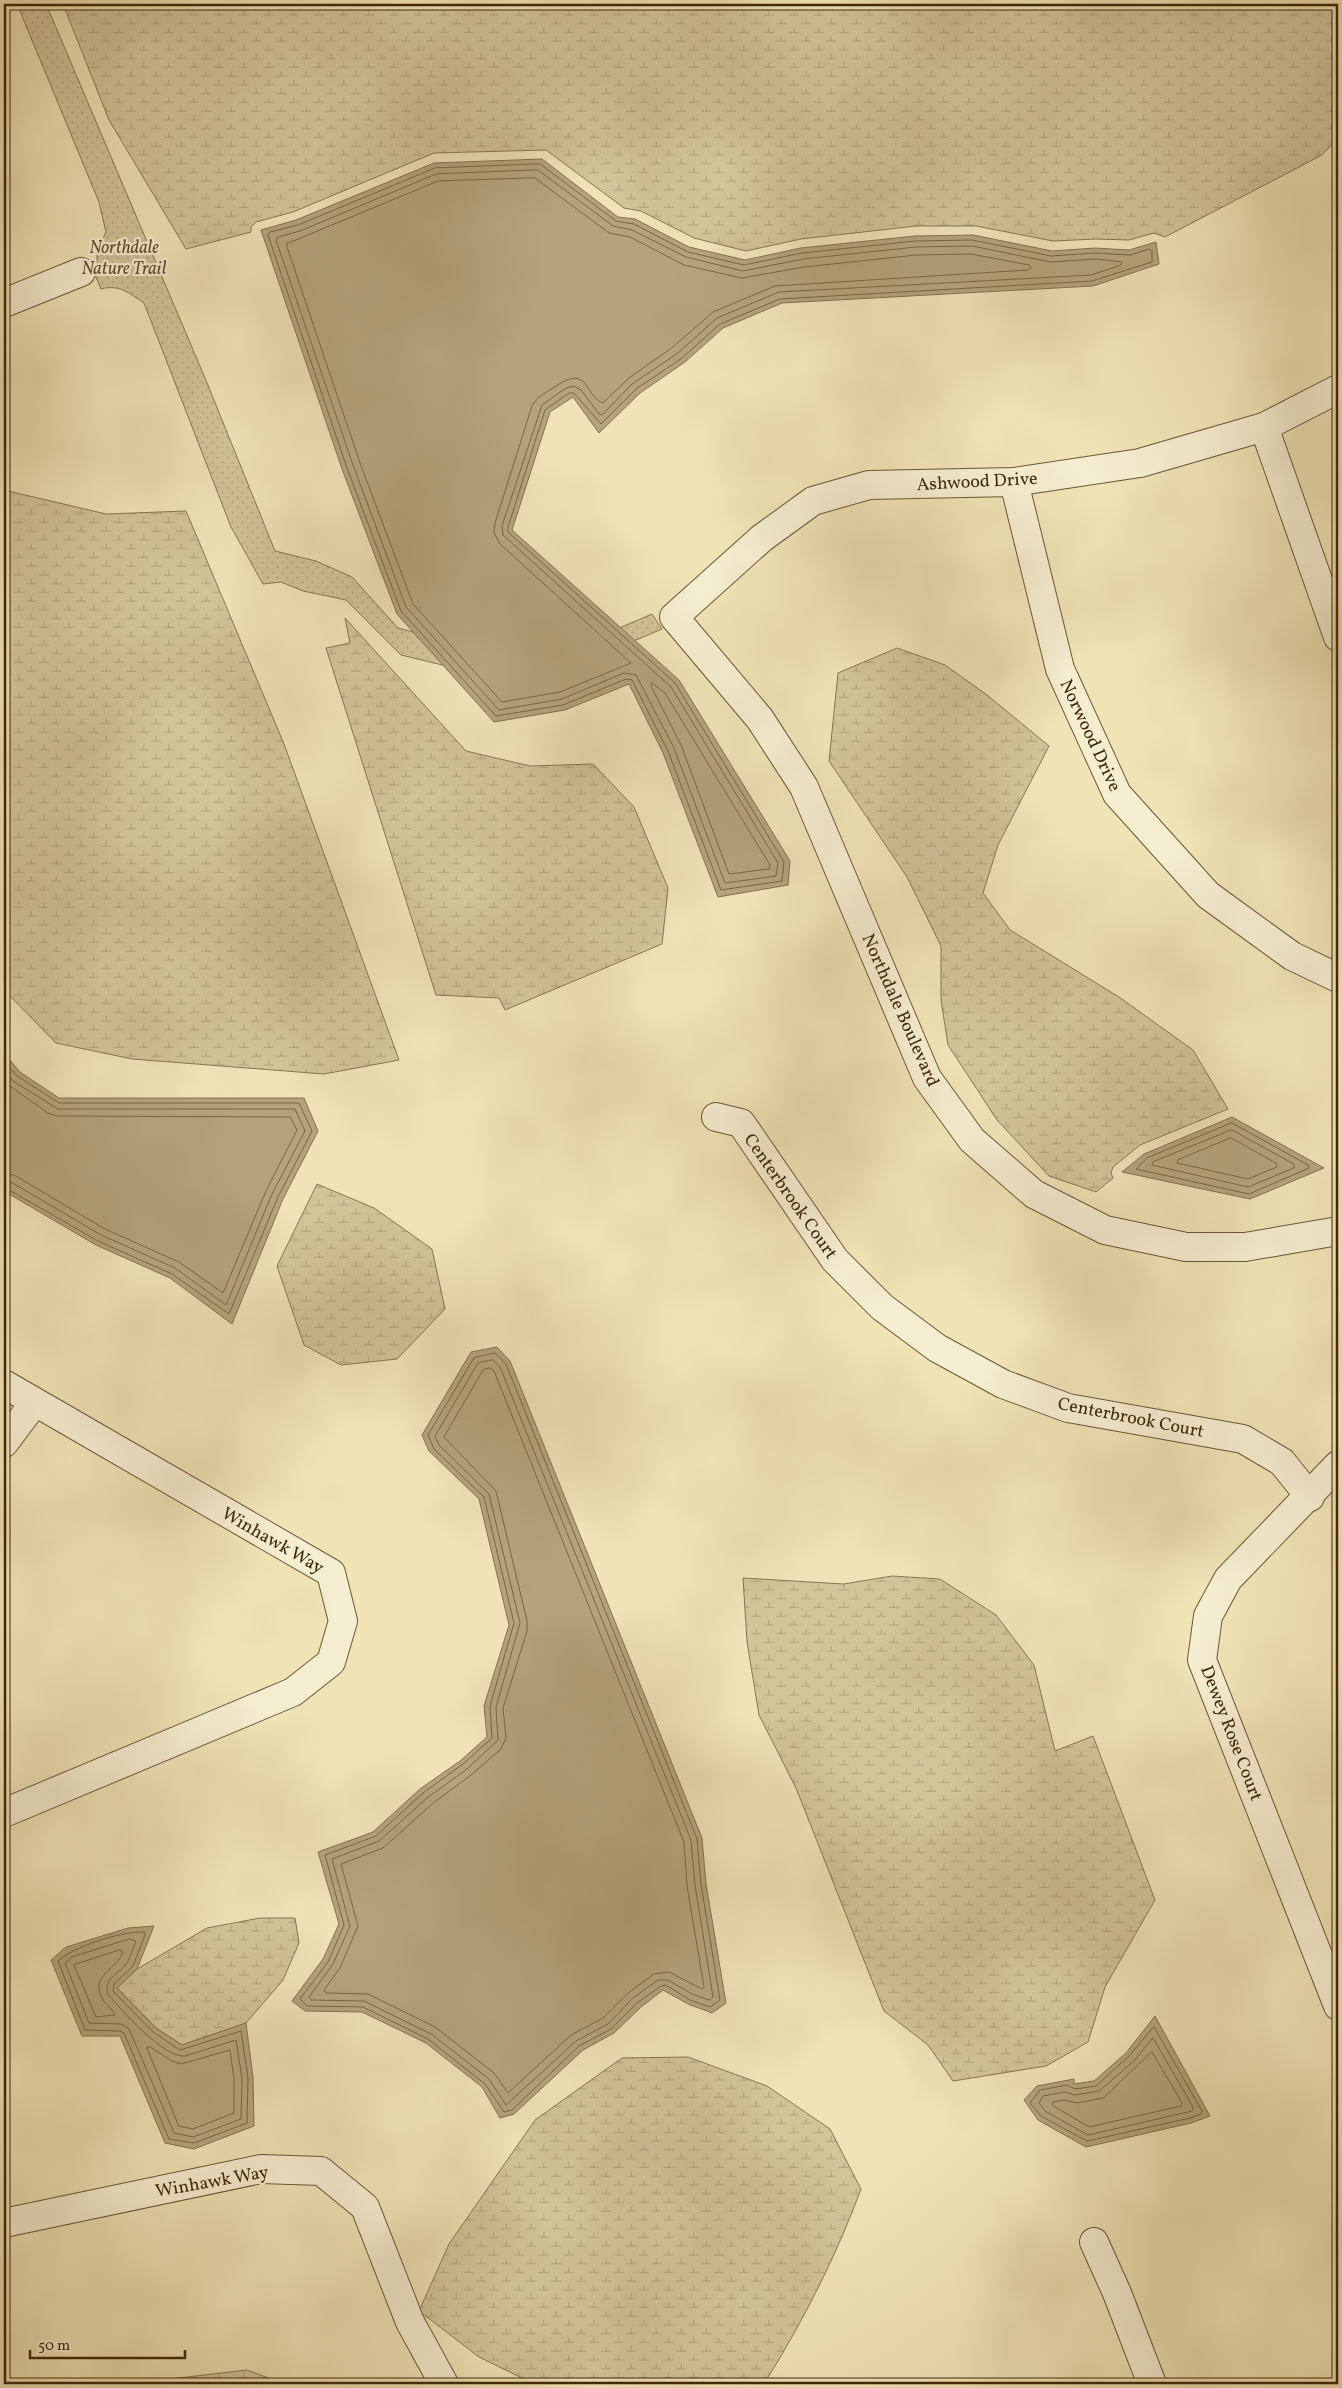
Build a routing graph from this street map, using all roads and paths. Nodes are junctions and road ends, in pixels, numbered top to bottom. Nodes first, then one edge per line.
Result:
1 (81, 272) dead end
2 (4, 303) edge
3 (1338, 388) edge
4 (1264, 427) junction
5 (1014, 482) junction
6 (674, 617) joint
7 (1338, 637) edge
8 (1338, 978) edge
9 (716, 1117) dead end
10 (1338, 1231) edge
11 (4, 1384) edge
12 (34, 1403) junction
13 (4, 1443) edge
14 (1338, 1465) edge
15 (1310, 1497) junction
16 (4, 1813) edge
17 (1338, 2006) edge
18 (4, 2223) edge
19 (1094, 2242) dead end
20 (444, 2384) edge
21 (1152, 2384) edge

1 - 2 street
3 - 4 street, Ashwood Drive
4 - 5 street, Ashwood Drive
4 - 7 street
5 - 6 street, Ashwood Drive
5 - 8 street, Norwood Drive
6 - 10 street, Northdale Boulevard
9 - 15 street, Centerbrook Court
11 - 12 street, Winhawk Way
12 - 13 street
12 - 16 street, Winhawk Way
14 - 15 street, Dewey Rose Court
15 - 17 street, Dewey Rose Court
18 - 20 street, Winhawk Way
19 - 21 street

